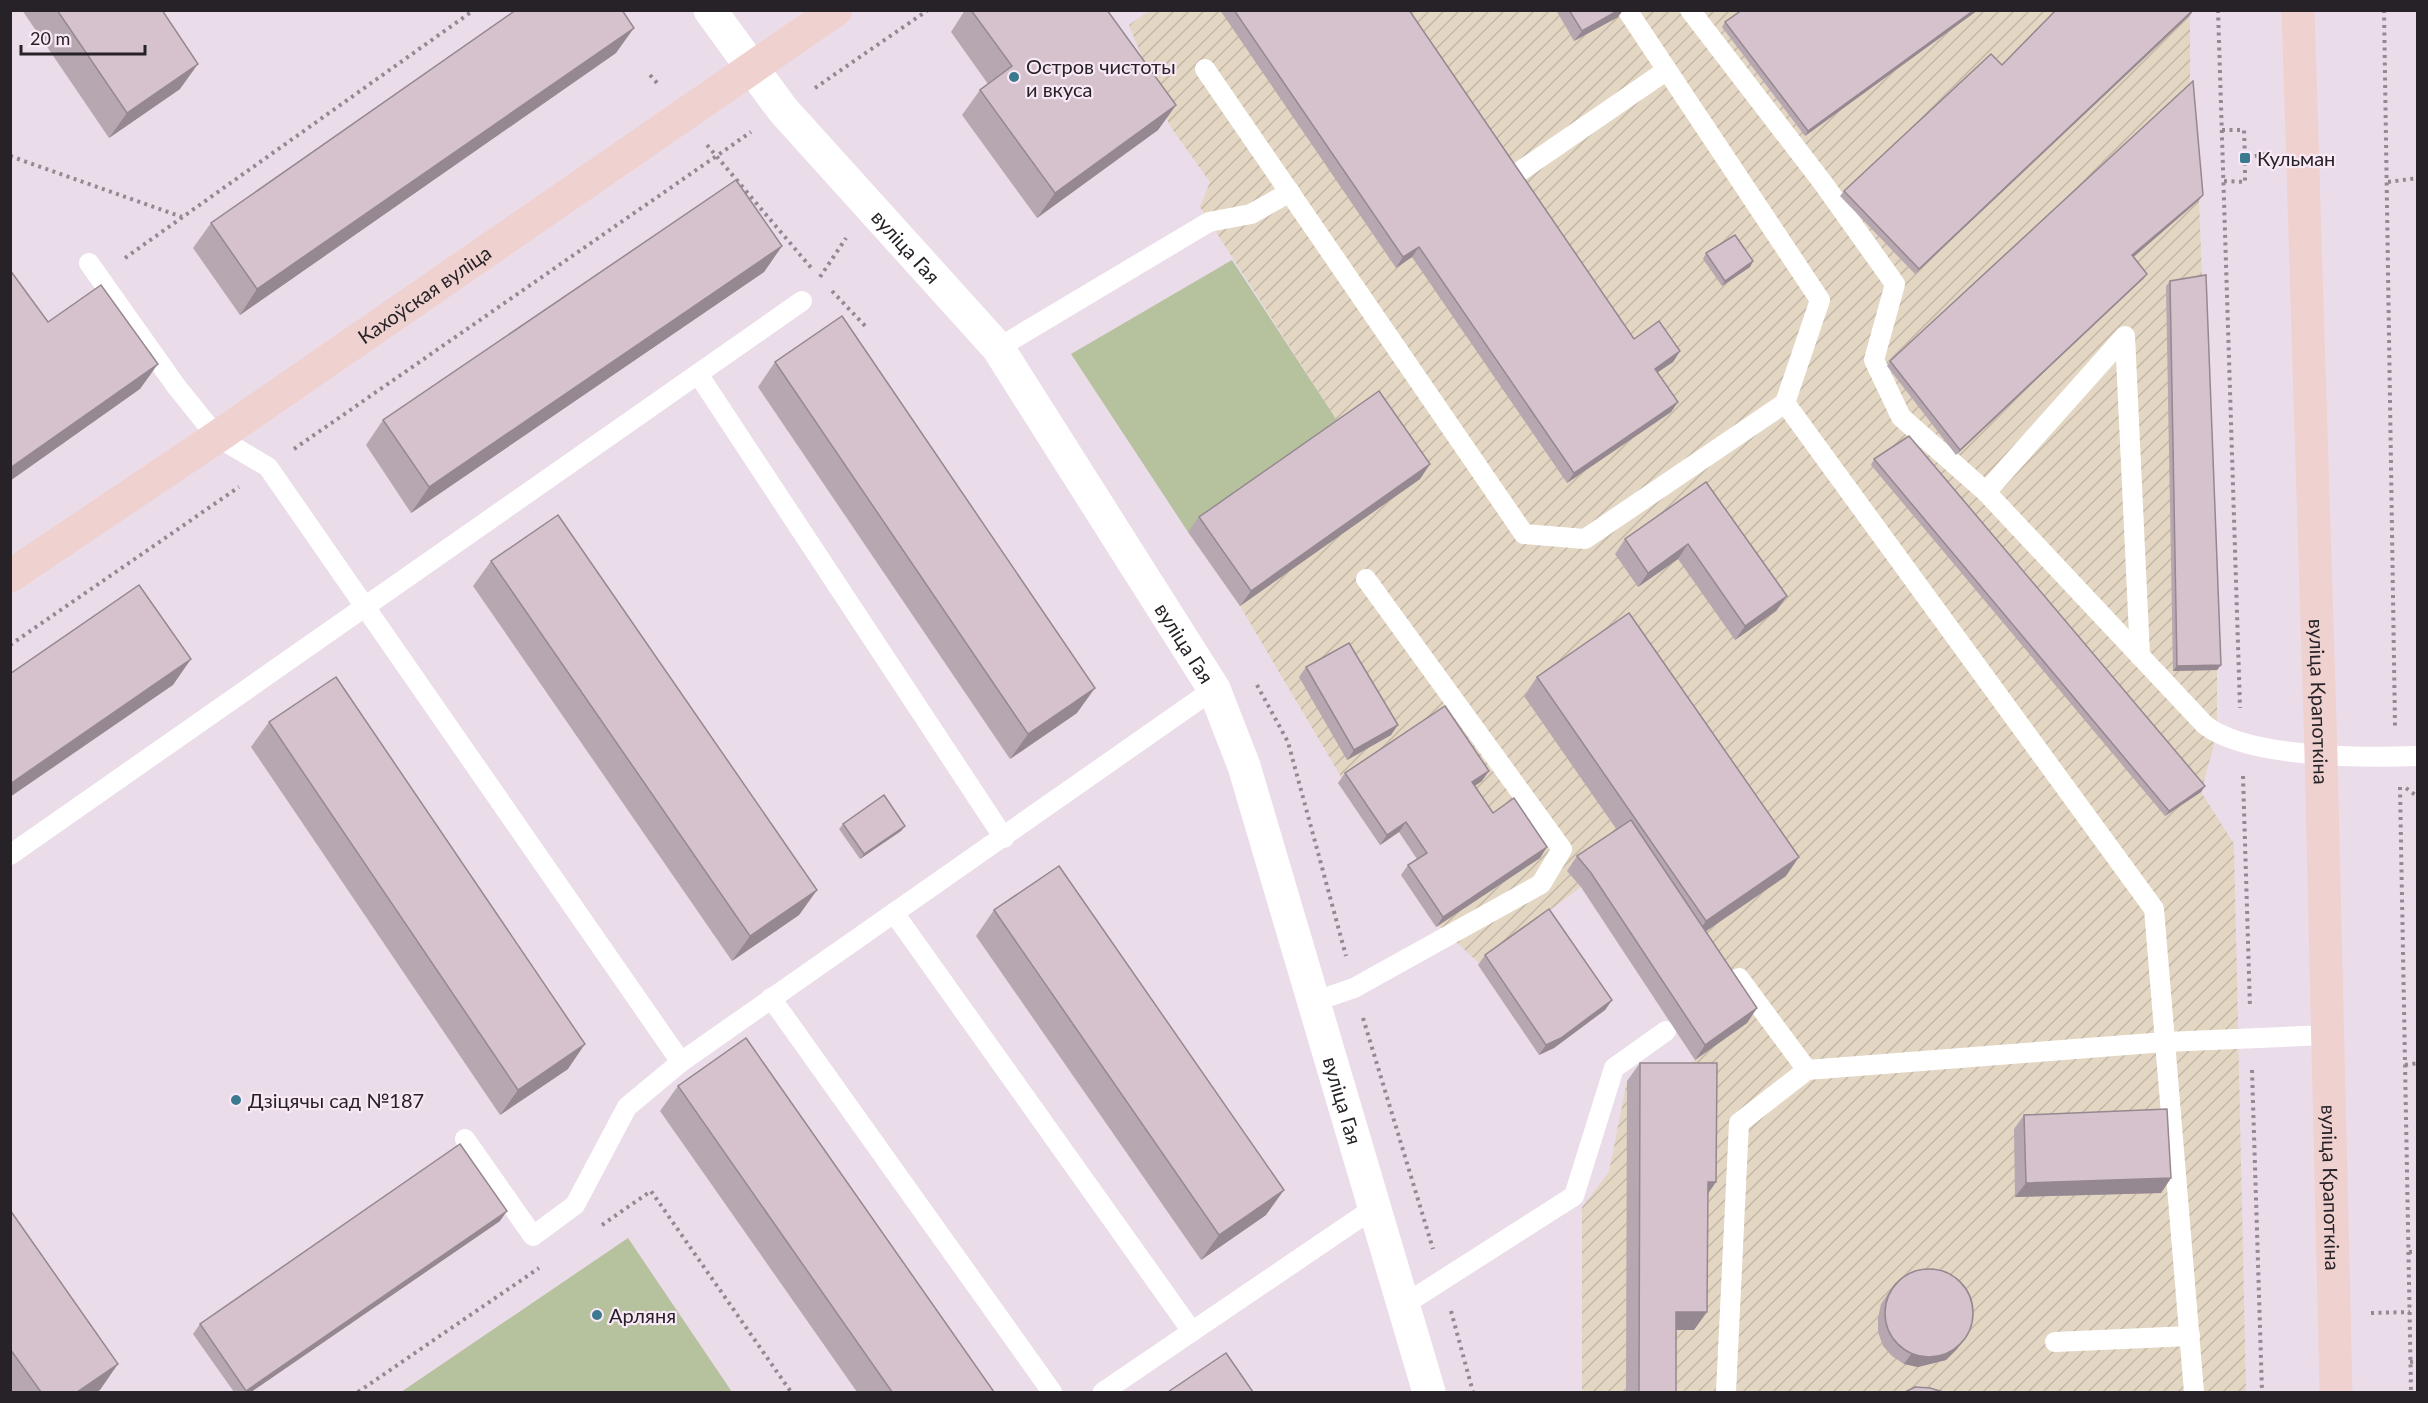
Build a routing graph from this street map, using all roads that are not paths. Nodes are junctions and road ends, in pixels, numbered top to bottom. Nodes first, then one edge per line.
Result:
1 (710, 10) edge
2 (836, 10) edge
3 (1628, 10) edge
4 (1690, 10) edge
5 (2298, 10) edge
6 (752, 68) junction
7 (1205, 69) dead end
8 (1667, 70) junction
9 (1519, 172) edge
10 (1290, 192) junction
11 (95, 270) road end
12 (802, 301) road end
13 (998, 348) junction
14 (698, 374) junction
15 (1785, 403) junction
16 (217, 437) junction
17 (1986, 492) junction
18 (10, 576) edge
19 (1366, 579) dead end
20 (366, 608) junction
21 (2140, 656) junction
22 (1214, 689) junction
23 (2320, 754) junction
24 (2418, 756) edge
25 (1004, 838) junction
26 (10, 855) edge
27 (894, 913) junction
28 (1739, 978) edge
29 (771, 998) junction
30 (1313, 1002) junction
31 (1666, 1031) dead end
32 (2326, 1035) junction
33 (2165, 1042) junction
34 (681, 1062) junction
35 (1808, 1070) junction
36 (465, 1139) dead end
37 (1374, 1208) junction
38 (1405, 1304) junction
39 (1191, 1330) junction
40 (2190, 1336) junction
41 (2055, 1342) dead end
42 (1052, 1392) edge
43 (1103, 1392) edge
44 (1430, 1392) edge
45 (1726, 1392) edge
46 (2194, 1392) edge
47 (2336, 1392) edge

1 - 6 street, вуліца Гая
2 - 6 main road, Кахоўская вуліца
3 - 8 lane
4 - 17 lane
5 - 23 main road, вуліца Крапоткіна
6 - 13 street, вуліца Гая
6 - 16 main road, Кахоўская вуліца
7 - 10 lane
8 - 9 lane
8 - 15 lane
10 - 13 lane
10 - 15 lane
11 - 16 lane
12 - 14 lane
13 - 22 street, вуліца Гая
14 - 20 lane
14 - 25 lane
15 - 33 lane
16 - 18 main road, Кахоўская вуліца
16 - 20 lane
17 - 21 lane
17 - 21 lane
19 - 30 lane
20 - 26 lane
20 - 34 lane
21 - 23 lane
22 - 25 lane
22 - 30 street, вуліца Гая
23 - 24 lane
23 - 32 main road, вуліца Крапоткіна
25 - 27 lane
27 - 29 lane
27 - 39 lane
28 - 35 lane
29 - 34 lane
29 - 42 lane
30 - 37 street, вуліца Гая
31 - 38 lane
32 - 33 lane
32 - 47 main road, вуліца Крапоткіна
33 - 35 lane
33 - 40 lane
34 - 36 lane
35 - 45 lane
37 - 38 street, вуліца Гая
37 - 39 lane
38 - 44 street, вуліца Гая
39 - 43 lane
40 - 41 lane
40 - 46 lane

